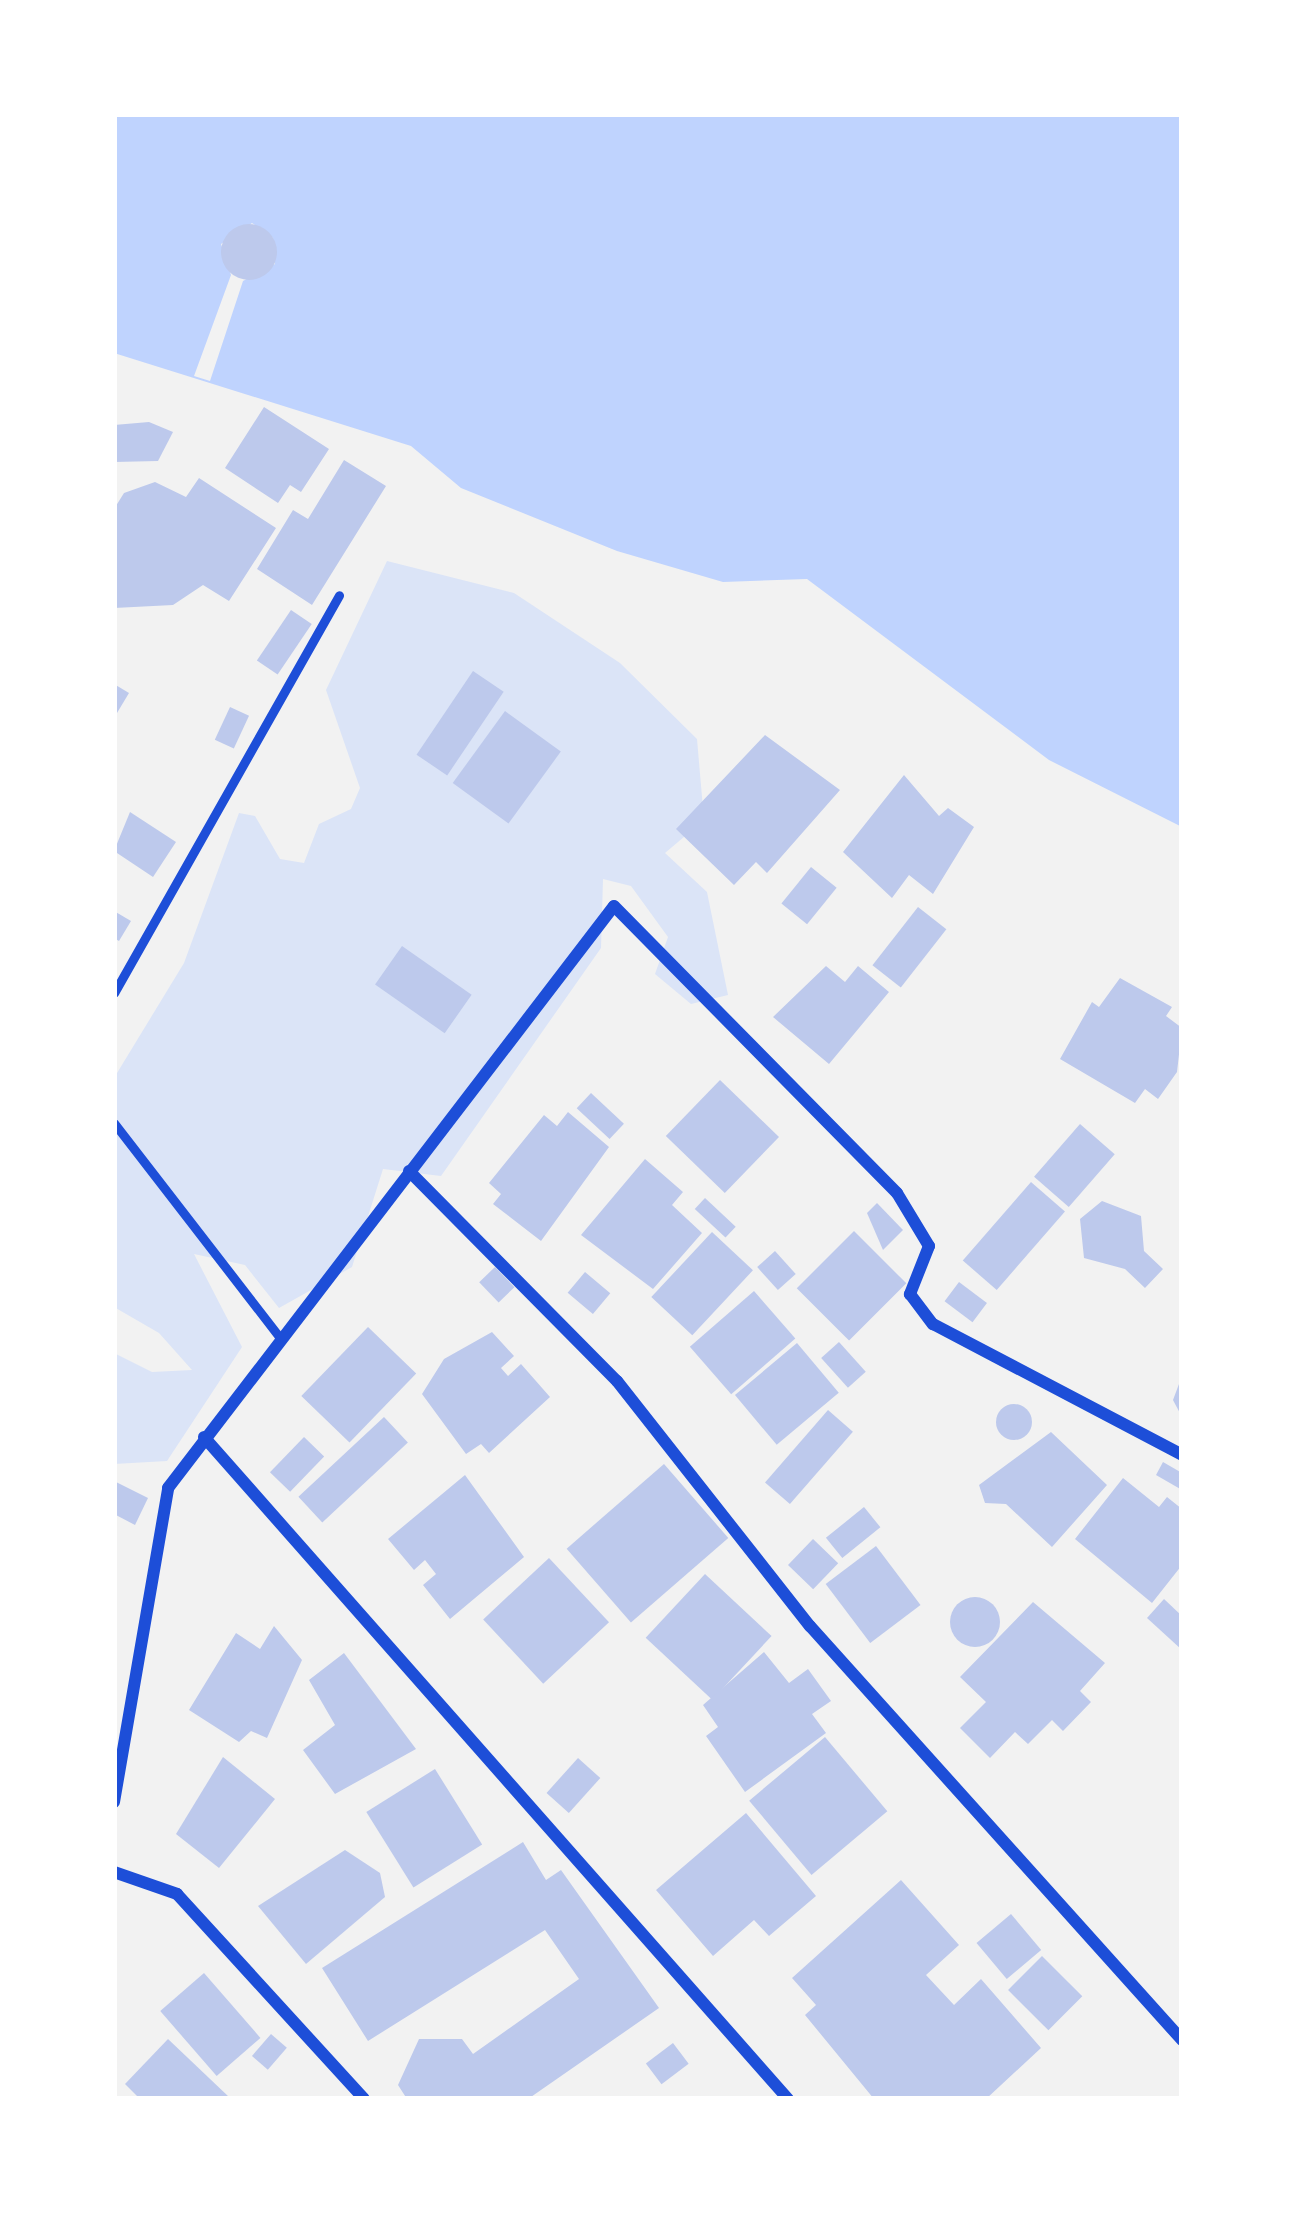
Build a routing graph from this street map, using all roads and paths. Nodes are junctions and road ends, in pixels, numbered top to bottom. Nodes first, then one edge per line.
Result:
1 (339, 595) dead end
2 (114, 993) edge
3 (114, 1124) edge
4 (409, 1172) junction
5 (280, 1338) junction
6 (204, 1437) junction
7 (1182, 1455) edge
8 (114, 1802) edge
9 (114, 1872) edge
10 (1182, 2040) edge
11 (364, 2099) edge
12 (788, 2099) edge

1 - 2 lane
3 - 5 lane
4 - 5 street
4 - 7 street
4 - 10 street
5 - 6 street
6 - 8 street
6 - 12 street
9 - 11 street

